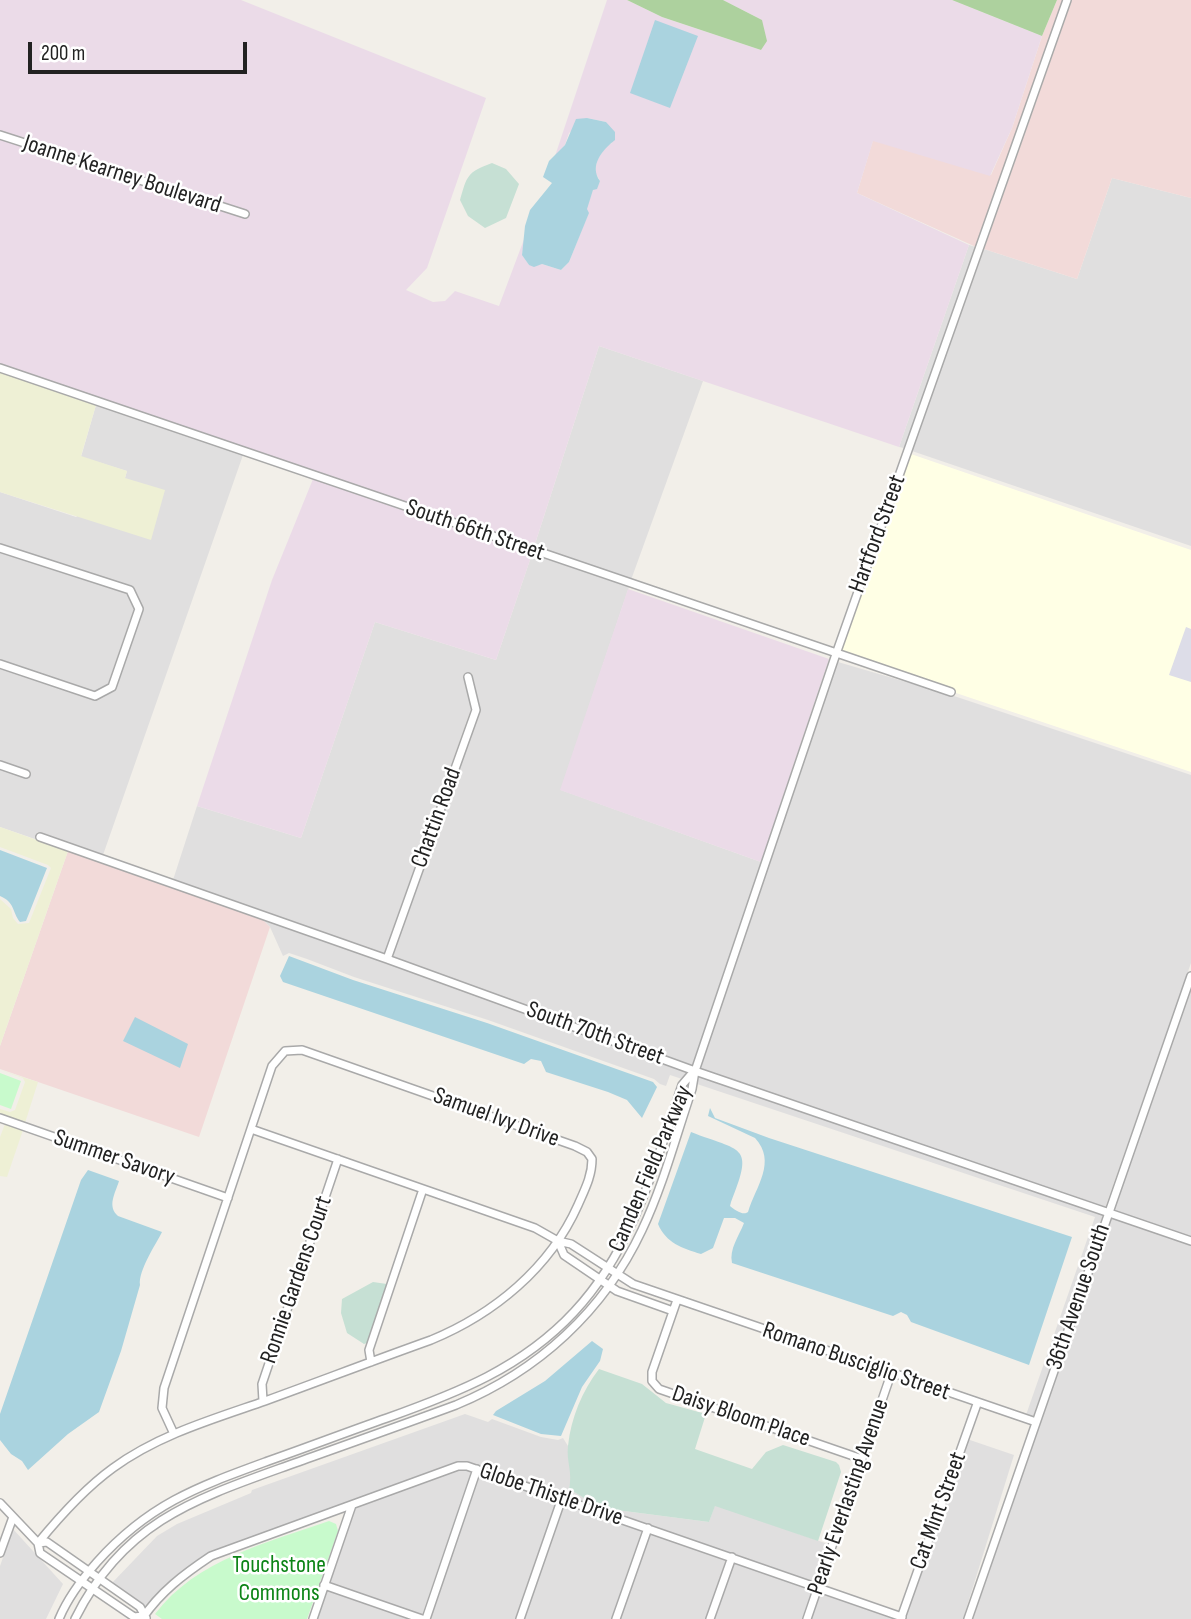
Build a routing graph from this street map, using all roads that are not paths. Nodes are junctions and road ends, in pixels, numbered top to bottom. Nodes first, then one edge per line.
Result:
1 (1067, 0) edge
2 (0, 135) edge
3 (245, 214) dead end
4 (0, 368) edge
5 (0, 548) edge
6 (836, 654) junction
7 (0, 664) edge
8 (468, 677) dead end
9 (951, 692) dead end
10 (0, 765) edge
11 (26, 774) dead end
12 (40, 837) dead end
13 (387, 959) junction
14 (1191, 976) edge
15 (695, 1071) junction
16 (1, 1120) edge
17 (251, 1129) junction
18 (338, 1159) junction
19 (423, 1189) junction
20 (228, 1198) junction
21 (1108, 1213) junction
22 (558, 1241) junction
23 (1191, 1241) edge
24 (608, 1269) junction
25 (617, 1275) junction
26 (601, 1280) junction
27 (609, 1286) junction
28 (677, 1300) junction
29 (673, 1311) junction
30 (371, 1362) junction
31 (891, 1374) junction
32 (262, 1401) junction
33 (978, 1404) junction
34 (1036, 1422) junction
35 (174, 1434) junction
36 (862, 1459) junction
37 (477, 1469) junction
38 (562, 1498) junction
39 (0, 1503) edge
40 (352, 1505) junction
41 (13, 1517) junction
42 (648, 1528) junction
43 (38, 1544) junction
44 (0, 1553) edge
45 (732, 1557) junction
46 (89, 1572) junction
47 (99, 1579) junction
48 (81, 1581) junction
49 (324, 1585) junction
50 (818, 1587) junction
51 (92, 1589) junction
52 (144, 1618) edge
53 (901, 1618) edge
54 (59, 1619) edge
55 (75, 1619) edge
56 (313, 1619) edge
57 (424, 1619) edge
58 (520, 1619) edge
59 (616, 1619) edge
60 (710, 1619) edge
61 (807, 1619) edge
62 (968, 1619) edge

1 - 6 street, Hartford Street
2 - 3 street, Joanne Kearney Boulevard
4 - 6 street, South 66th Street
5 - 7 street
6 - 9 street, South 66th Street
6 - 15 street, Hartford Street
8 - 13 street, Chattin Road
10 - 11 street
12 - 13 street, South 70th Street
13 - 15 street, South 70th Street
14 - 21 street, 36th Avenue South
15 - 21 street, South 70th Street
15 - 24 street, Camden Field Parkway
15 - 25 street, Camden Field Parkway
16 - 20 street, Summer Savory
17 - 18 street, Romano Busciglio Street
17 - 20 street, Samuel Ivy Drive
17 - 22 street, Samuel Ivy Drive
18 - 19 street, Romano Busciglio Street
18 - 32 street, Ronnie Gardens Court
19 - 22 street, Romano Busciglio Street
19 - 30 street
20 - 35 street, Samuel Ivy Drive
21 - 23 street, South 70th Street
21 - 34 street, 36th Avenue South
22 - 24 street, Romano Busciglio Street
22 - 26 street, Romano Busciglio Street
22 - 30 street, Samuel Ivy Drive
24 - 25 street, Romano Busciglio Street
24 - 26 street, Camden Field Parkway
25 - 27 street, Camden Field Parkway
25 - 28 street, Romano Busciglio Street
26 - 27 street, Romano Busciglio Street
26 - 46 street, Camden Field Parkway
27 - 29 street, Romano Busciglio Street
27 - 47 street, Camden Field Parkway
28 - 29 street
28 - 31 street, Romano Busciglio Street
29 - 36 street, Daisy Bloom Place
30 - 32 street, Samuel Ivy Drive
31 - 33 street, Romano Busciglio Street
31 - 36 street, Pearly Everlasting Avenue
32 - 35 street, Samuel Ivy Drive
33 - 34 street, Romano Busciglio Street
33 - 53 street, Cat Mint Street
34 - 62 street, 36th Avenue South
35 - 43 street, Samuel Ivy Drive
36 - 50 street, Pearly Everlasting Avenue
37 - 38 street, Globe Thistle Drive
37 - 40 street, Globe Thistle Drive
37 - 57 street
38 - 42 street, Globe Thistle Drive
38 - 58 street
39 - 41 street
40 - 49 street
40 - 52 street, Globe Thistle Drive
41 - 43 street
41 - 44 street
42 - 45 street, Globe Thistle Drive
42 - 59 street
43 - 46 street
43 - 48 street
45 - 50 street, Globe Thistle Drive
45 - 60 street
46 - 47 street
46 - 48 street, Camden Field Parkway
47 - 51 street, Camden Field Parkway
47 - 52 street
48 - 51 street
48 - 54 street, Camden Field Parkway
49 - 56 street
49 - 57 street
50 - 53 street, Globe Thistle Drive
50 - 61 street, Pearly Everlasting Avenue
51 - 52 street
51 - 55 street, Camden Field Parkway

